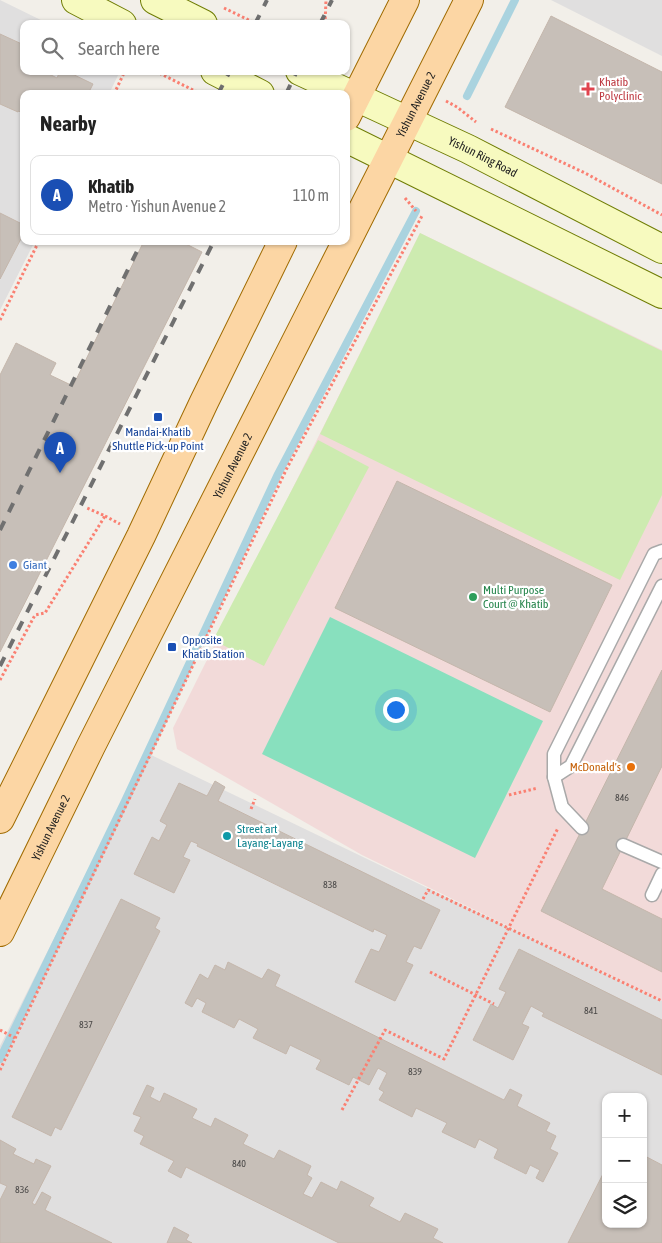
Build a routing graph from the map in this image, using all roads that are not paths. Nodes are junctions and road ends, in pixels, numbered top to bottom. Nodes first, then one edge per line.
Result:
1 (76, 0) edge
2 (155, 0) edge
3 (405, 0) edge
4 (469, 0) edge
5 (210, 14) edge
6 (114, 20) edge
7 (223, 75) edge
8 (306, 75) edge
9 (252, 90) edge
10 (327, 90) edge
11 (351, 107) edge
12 (409, 120) junction
13 (350, 140) edge
14 (388, 158) junction
15 (350, 237) edge
16 (281, 245) edge
17 (346, 245) edge
18 (662, 249) edge
19 (662, 294) edge
20 (662, 551) edge
21 (662, 586) edge
22 (555, 780) junction
23 (0, 818) edge
24 (582, 828) dead end
25 (623, 845) dead end
26 (662, 862) edge
27 (662, 874) edge
28 (652, 895) dead end
29 (0, 932) edge

1 - 6 main road
2 - 5 main road
3 - 11 main road
4 - 12 main road, Yishun Avenue 2
7 - 9 main road
8 - 10 main road, Yishun Ring Road
11 - 12 main road, Yishun Ring Road
12 - 14 main road, Yishun Avenue 2
12 - 18 main road, Yishun Ring Road
13 - 14 main road
14 - 15 main road, Yishun Avenue 2
14 - 19 main road
16 - 23 main road
17 - 29 main road, Yishun Avenue 2
20 - 22 lane
21 - 22 lane
22 - 24 lane
25 - 26 lane
27 - 28 lane

